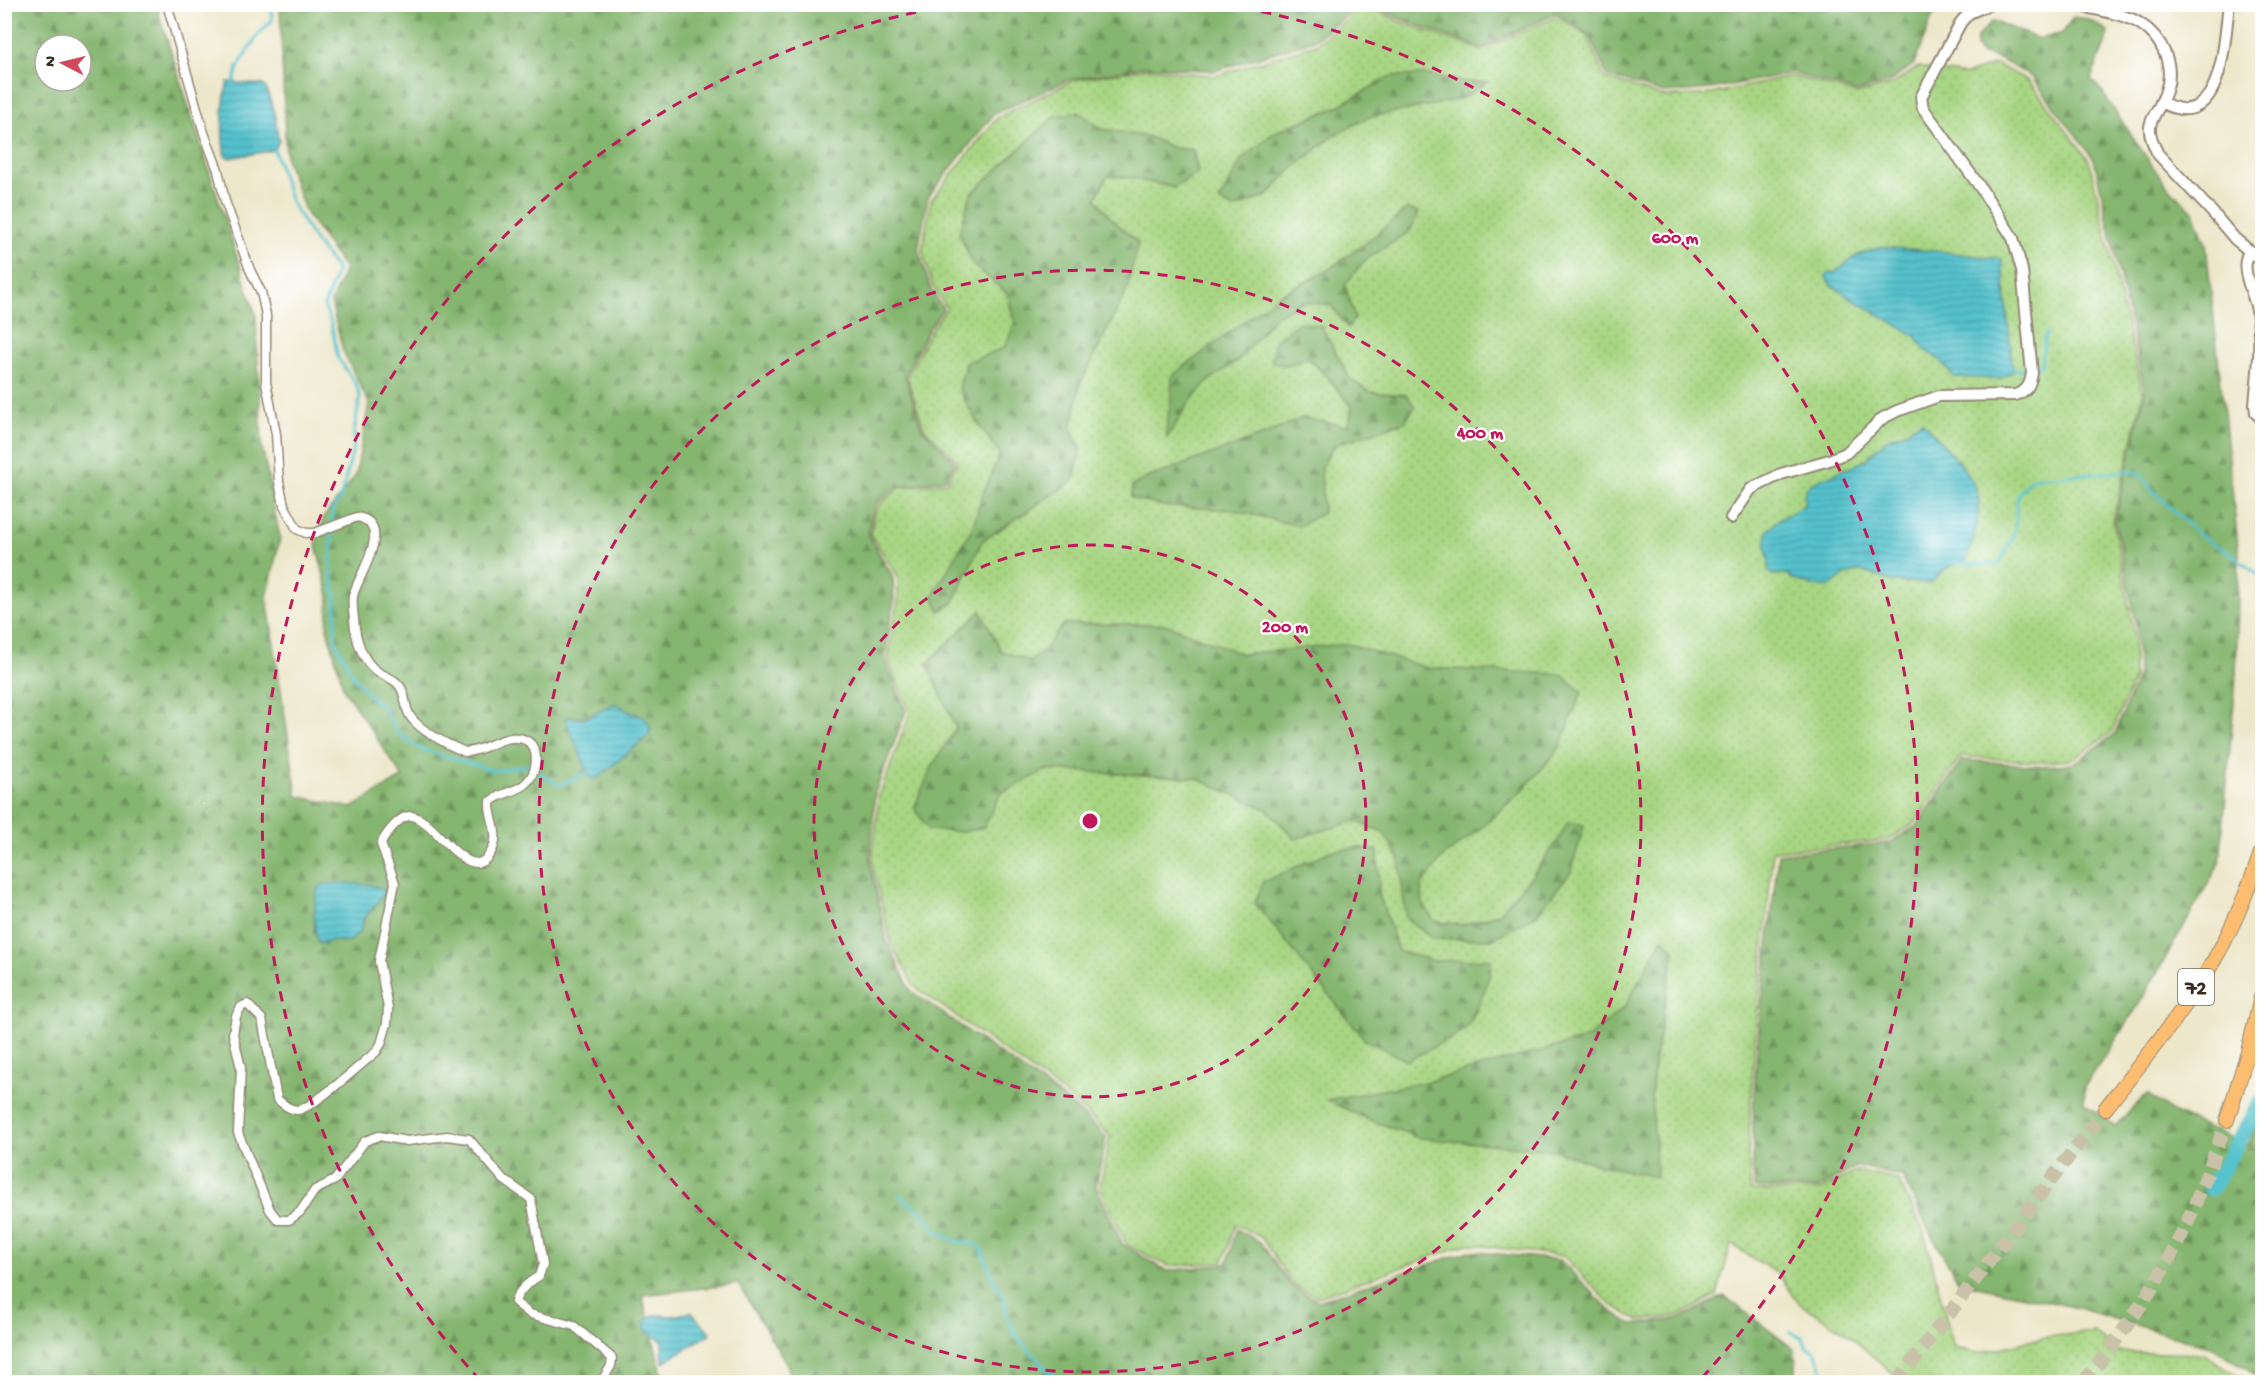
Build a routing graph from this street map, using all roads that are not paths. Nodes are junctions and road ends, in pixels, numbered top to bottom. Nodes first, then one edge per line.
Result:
1 (167, 4) edge
2 (1990, 4) edge
3 (2072, 4) edge
4 (2229, 4) edge
5 (2161, 102) junction
6 (2249, 251) junction
7 (2260, 259) edge
8 (2262, 419) edge
9 (1731, 518) dead end
10 (2262, 850) edge
11 (2262, 994) edge
12 (2105, 1109) tunnel mouth
13 (2228, 1120) tunnel mouth
14 (601, 1383) edge

1 - 14 street
2 - 9 street
3 - 5 street
4 - 5 street
5 - 6 street
6 - 7 street
6 - 8 street
10 - 12 main road, 72
11 - 13 main road

